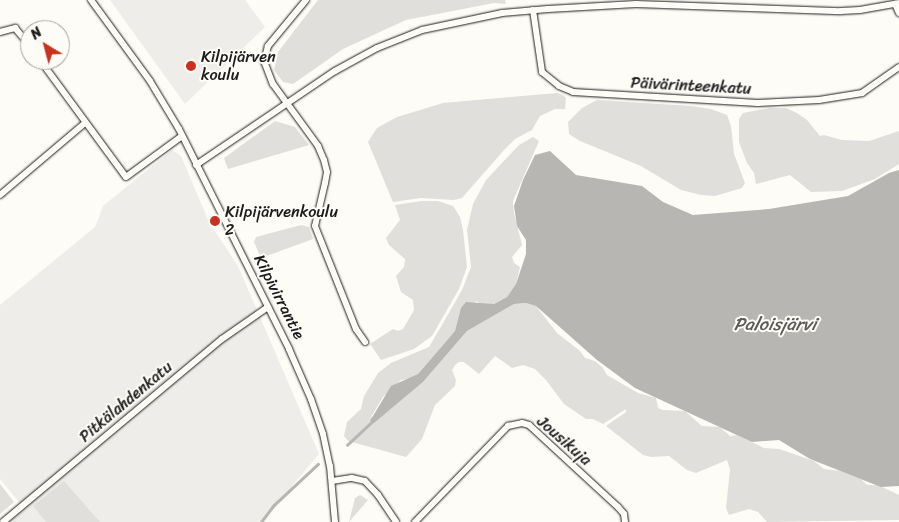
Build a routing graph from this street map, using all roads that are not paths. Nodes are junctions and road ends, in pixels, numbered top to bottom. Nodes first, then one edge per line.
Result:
1 (91, 0) edge
2 (306, 0) edge
3 (897, 3) edge
4 (532, 10) junction
5 (899, 13) edge
6 (0, 32) edge
7 (20, 34) edge
8 (899, 67) edge
9 (47, 70) edge
10 (287, 104) junction
11 (85, 123) junction
12 (182, 136) junction
13 (196, 165) junction
14 (0, 195) edge
15 (268, 307) junction
16 (366, 342) dead end
17 (332, 481) junction
18 (3, 522) edge
19 (335, 522) edge
20 (396, 522) edge
21 (415, 522) edge
22 (625, 522) edge

1 - 12 street, Kilpivirrantie
2 - 10 street
3 - 4 street
3 - 5 street
4 - 8 street, Päivärinteenkatu
4 - 10 street
6 - 7 street
9 - 11 street
10 - 13 street
10 - 16 street
11 - 12 street
11 - 14 street
12 - 13 street, Kilpivirrantie
13 - 15 street, Kilpivirrantie
15 - 17 street, Kilpivirrantie
15 - 18 street, Pitkälahdenkatu
17 - 19 street, Kilpivirrantie
17 - 20 street
21 - 22 street, Jousikuja

